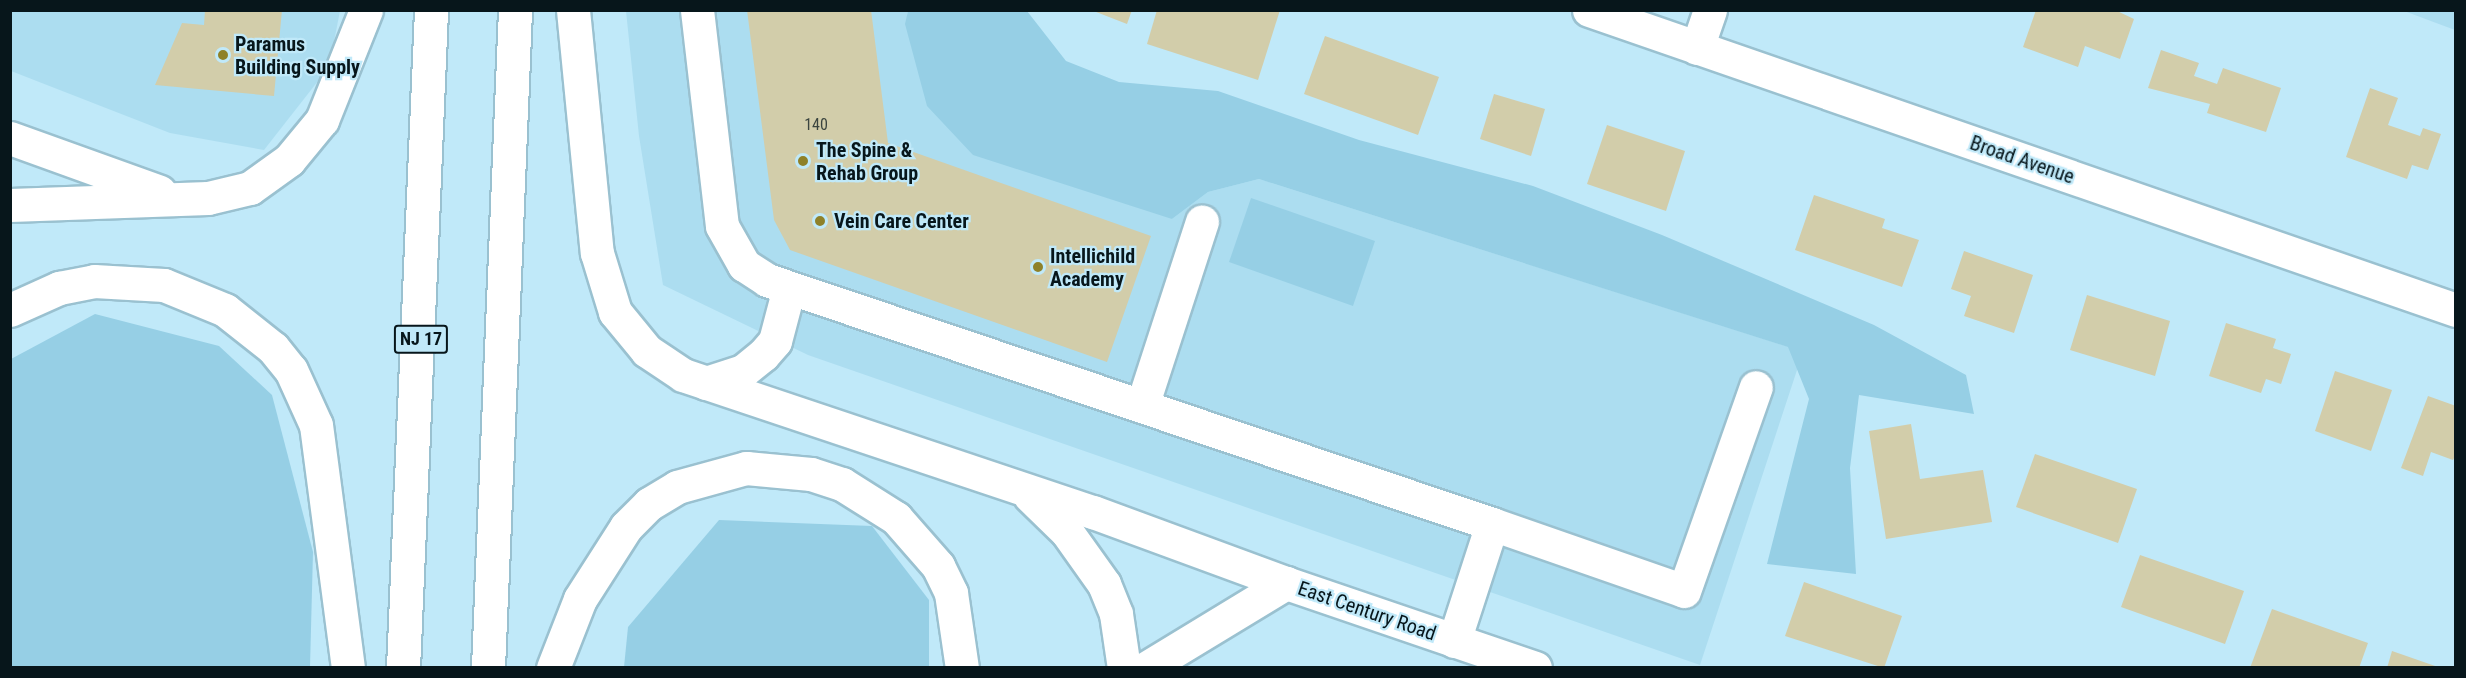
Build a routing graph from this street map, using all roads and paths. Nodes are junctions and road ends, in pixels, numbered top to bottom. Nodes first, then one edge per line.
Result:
1 (366, 10) edge
2 (431, 10) edge
3 (515, 10) edge
4 (573, 10) edge
5 (697, 10) edge
6 (1589, 10) edge
7 (1710, 10) edge
8 (1697, 48) junction
9 (10, 138) edge
10 (182, 199) junction
11 (10, 205) edge
12 (1202, 221) dead end
13 (789, 288) junction
14 (10, 310) edge
15 (2456, 310) edge
16 (706, 383) junction
17 (1756, 387) dead end
18 (1142, 406) junction
19 (1025, 491) junction
20 (1492, 524) junction
21 (1286, 583) junction
22 (1454, 641) junction
23 (348, 668) edge
24 (403, 668) edge
25 (488, 668) edge
26 (553, 668) edge
27 (962, 668) edge
28 (1124, 668) edge
29 (1146, 668) edge
30 (1535, 668) edge

1 - 10 main road
2 - 24 main road, NJ 17
3 - 25 main road
4 - 16 main road
5 - 13 main road
6 - 8 main road, Broad Avenue
7 - 8 main road
8 - 15 main road, Broad Avenue
9 - 10 main road
10 - 11 main road
12 - 18 main road
13 - 16 main road
13 - 18 main road
14 - 23 main road
16 - 19 main road
17 - 20 main road
18 - 20 main road
19 - 21 main road
19 - 28 main road
20 - 22 main road
21 - 22 main road, East Century Road
21 - 29 main road, East Century Road
22 - 30 main road, East Century Road
26 - 27 main road

